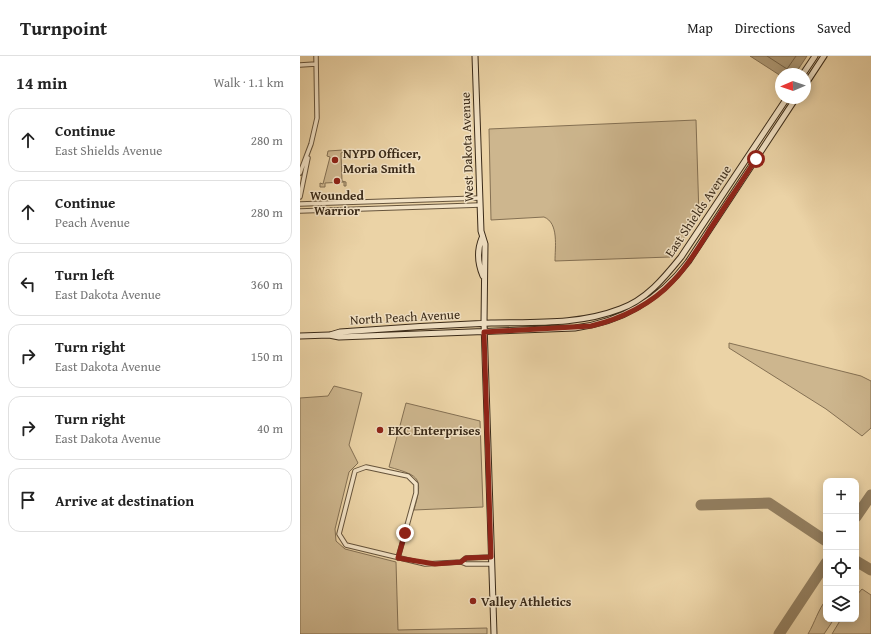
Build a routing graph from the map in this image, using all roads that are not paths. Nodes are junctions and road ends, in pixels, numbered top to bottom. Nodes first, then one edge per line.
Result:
1 (316, 56) edge
2 (475, 56) edge
3 (815, 56) edge
4 (824, 56) edge
5 (300, 64) edge
6 (316, 64) junction
7 (807, 68) edge
8 (811, 76) edge
9 (783, 104) edge
10 (792, 104) edge
11 (310, 149) junction
12 (300, 173) edge
13 (300, 197) edge
14 (480, 198) junction
15 (300, 204) edge
16 (480, 205) junction
17 (300, 211) edge
18 (691, 243) junction
19 (698, 247) junction
20 (513, 322) joint
21 (484, 323) junction
22 (484, 332) junction
23 (329, 335) junction
24 (300, 336) edge
25 (491, 557) junction
26 (398, 558) junction
27 (461, 562) junction
28 (492, 564) junction
29 (494, 634) edge

1 - 6 street
2 - 14 main road, West Dakota Avenue
3 - 7 main road
4 - 8 main road
5 - 6 street
6 - 11 street
9 - 18 main road, East Shields Avenue
10 - 19 main road, East Shields Avenue
11 - 12 street
11 - 13 street
14 - 15 street
14 - 16 main road, West Dakota Avenue
16 - 17 street
16 - 21 main road, West Dakota Avenue
18 - 19 main road
18 - 20 main road, East Shields Avenue
19 - 22 main road, East Shields Avenue
20 - 21 main road, North Peach Avenue
21 - 22 main road, West Dakota Avenue
21 - 23 main road, North Peach Avenue
22 - 23 main road, North Peach Avenue
22 - 25 main road, West Dakota Avenue
23 - 24 main road, North Peach Avenue
25 - 27 street
25 - 28 main road, West Dakota Avenue
26 - 26 street
26 - 27 street
27 - 28 street
28 - 29 main road, West Dakota Avenue

